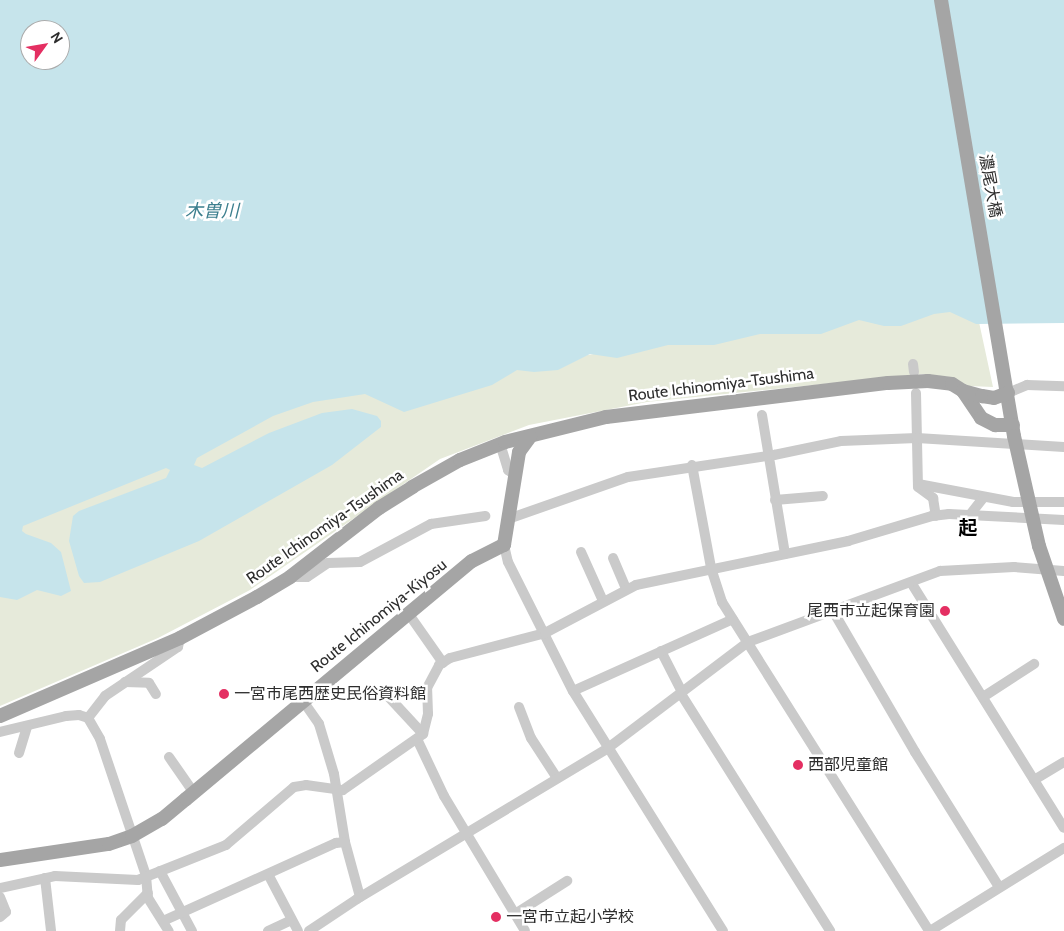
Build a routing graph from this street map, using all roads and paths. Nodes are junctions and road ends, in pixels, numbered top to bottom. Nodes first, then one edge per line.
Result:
1 (941, 0) edge
2 (1064, 386) edge
3 (963, 391) junction
4 (916, 393) dead end
5 (1008, 393) junction
6 (762, 415) dead end
7 (1013, 431) junction
8 (530, 437) junction
9 (917, 438) junction
10 (1064, 447) edge
11 (502, 450) dead end
12 (769, 456) junction
13 (692, 465) junction
14 (514, 474) junction
15 (918, 484) junction
16 (822, 496) dead end
17 (984, 497) junction
18 (775, 500) junction
19 (1064, 502) edge
20 (486, 516) dead end
21 (936, 516) junction
22 (969, 516) junction
23 (508, 519) junction
24 (1064, 520) edge
25 (504, 545) junction
26 (581, 552) dead end
27 (785, 554) junction
28 (613, 558) dead end
29 (711, 568) junction
30 (1064, 571) edge
31 (290, 577) junction
32 (912, 584) junction
33 (626, 589) junction
34 (603, 601) junction
35 (833, 612) junction
36 (408, 613) junction
37 (733, 619) junction
38 (1064, 619) edge
39 (545, 633) junction
40 (180, 638) junction
41 (748, 642) junction
42 (661, 652) junction
43 (443, 663) junction
44 (1034, 664) dead end
45 (125, 682) junction
46 (573, 692) junction
47 (682, 693) junction
48 (156, 694) dead end
49 (386, 694) dead end
50 (982, 698) junction
51 (303, 702) junction
52 (519, 707) dead end
53 (0, 716) edge
54 (88, 718) junction
55 (27, 726) junction
56 (0, 732) edge
57 (420, 736) junction
58 (608, 748) junction
59 (18, 753) dead end
60 (169, 757) dead end
61 (1064, 762) edge
62 (557, 778) junction
63 (1034, 780) junction
64 (337, 791) junction
65 (194, 793) junction
66 (1064, 828) edge
67 (467, 834) junction
68 (132, 836) junction
69 (344, 842) junction
70 (1064, 848) edge
71 (0, 860) edge
72 (160, 871) junction
73 (146, 876) junction
74 (269, 876) junction
75 (45, 878) junction
76 (567, 881) dead end
77 (998, 887) junction
78 (0, 888) edge
79 (148, 893) junction
80 (0, 897) edge
81 (360, 897) junction
82 (182, 912) junction
83 (515, 914) junction
84 (0, 917) edge
85 (292, 920) junction
86 (163, 921) junction
87 (50, 931) edge
88 (120, 931) edge
89 (169, 931) edge
90 (192, 931) edge
91 (268, 931) edge
92 (298, 931) edge
93 (309, 931) edge
94 (526, 931) edge
95 (723, 931) edge
96 (830, 931) edge
97 (930, 931) edge

1 - 5 main road, 濃尾大橋
2 - 5 street
3 - 5 main road, Route Ichinomiya-Tsushima
3 - 7 main road
3 - 8 main road, Route Ichinomiya-Tsushima
4 - 9 street
5 - 7 main road, 濃尾大橋
6 - 12 street
7 - 38 main road, 濃尾大橋, bridge
8 - 14 main road
8 - 31 main road, Route Ichinomiya-Tsushima
9 - 10 street
9 - 12 street
9 - 15 street
11 - 14 street
12 - 13 street
12 - 18 street
13 - 23 street
13 - 29 street
14 - 23 main road
15 - 17 street
15 - 21 street
16 - 18 street
17 - 19 street
17 - 22 street
18 - 27 street
20 - 31 street
21 - 22 street
21 - 27 street
22 - 24 street
23 - 25 main road
25 - 36 main road, Route Ichinomiya-Kiyosu
25 - 39 street
26 - 34 street
27 - 29 street
28 - 33 street
29 - 33 street
29 - 37 street
30 - 32 street
31 - 40 main road, Route Ichinomiya-Tsushima
32 - 35 street
32 - 50 street
33 - 34 street
34 - 39 street
35 - 41 street
35 - 77 street
36 - 43 street
36 - 51 main road, Route Ichinomiya-Kiyosu
37 - 41 street
37 - 42 street
39 - 43 street
39 - 46 street
40 - 45 street
40 - 53 main road, Route Ichinomiya-Tsushima
41 - 47 street
41 - 97 street
42 - 46 street
42 - 47 street
43 - 57 street
44 - 50 street
45 - 48 street
45 - 54 street
46 - 58 street
47 - 58 street
47 - 96 street
49 - 57 street
50 - 63 street
51 - 64 street
51 - 65 main road, Route Ichinomiya-Kiyosu
52 - 62 street
54 - 55 street
54 - 68 street
55 - 56 street
55 - 59 street
57 - 64 street
57 - 67 street
58 - 62 street
58 - 95 street
60 - 65 street
61 - 63 street
62 - 67 street
63 - 66 street
64 - 69 street
64 - 72 street
65 - 68 main road, Route Ichinomiya-Kiyosu
67 - 81 street
67 - 83 street
68 - 71 main road, Route Ichinomiya-Kiyosu
68 - 73 street
69 - 74 street
69 - 81 street
70 - 77 street
72 - 73 street
72 - 82 street
73 - 75 street
73 - 79 street
74 - 82 street
74 - 85 street
75 - 78 street
75 - 87 street
76 - 83 street
77 - 97 street
79 - 86 street
79 - 88 street
80 - 84 street
81 - 93 street
82 - 86 street
82 - 90 street
83 - 94 street
85 - 91 street
85 - 92 street
86 - 89 street

